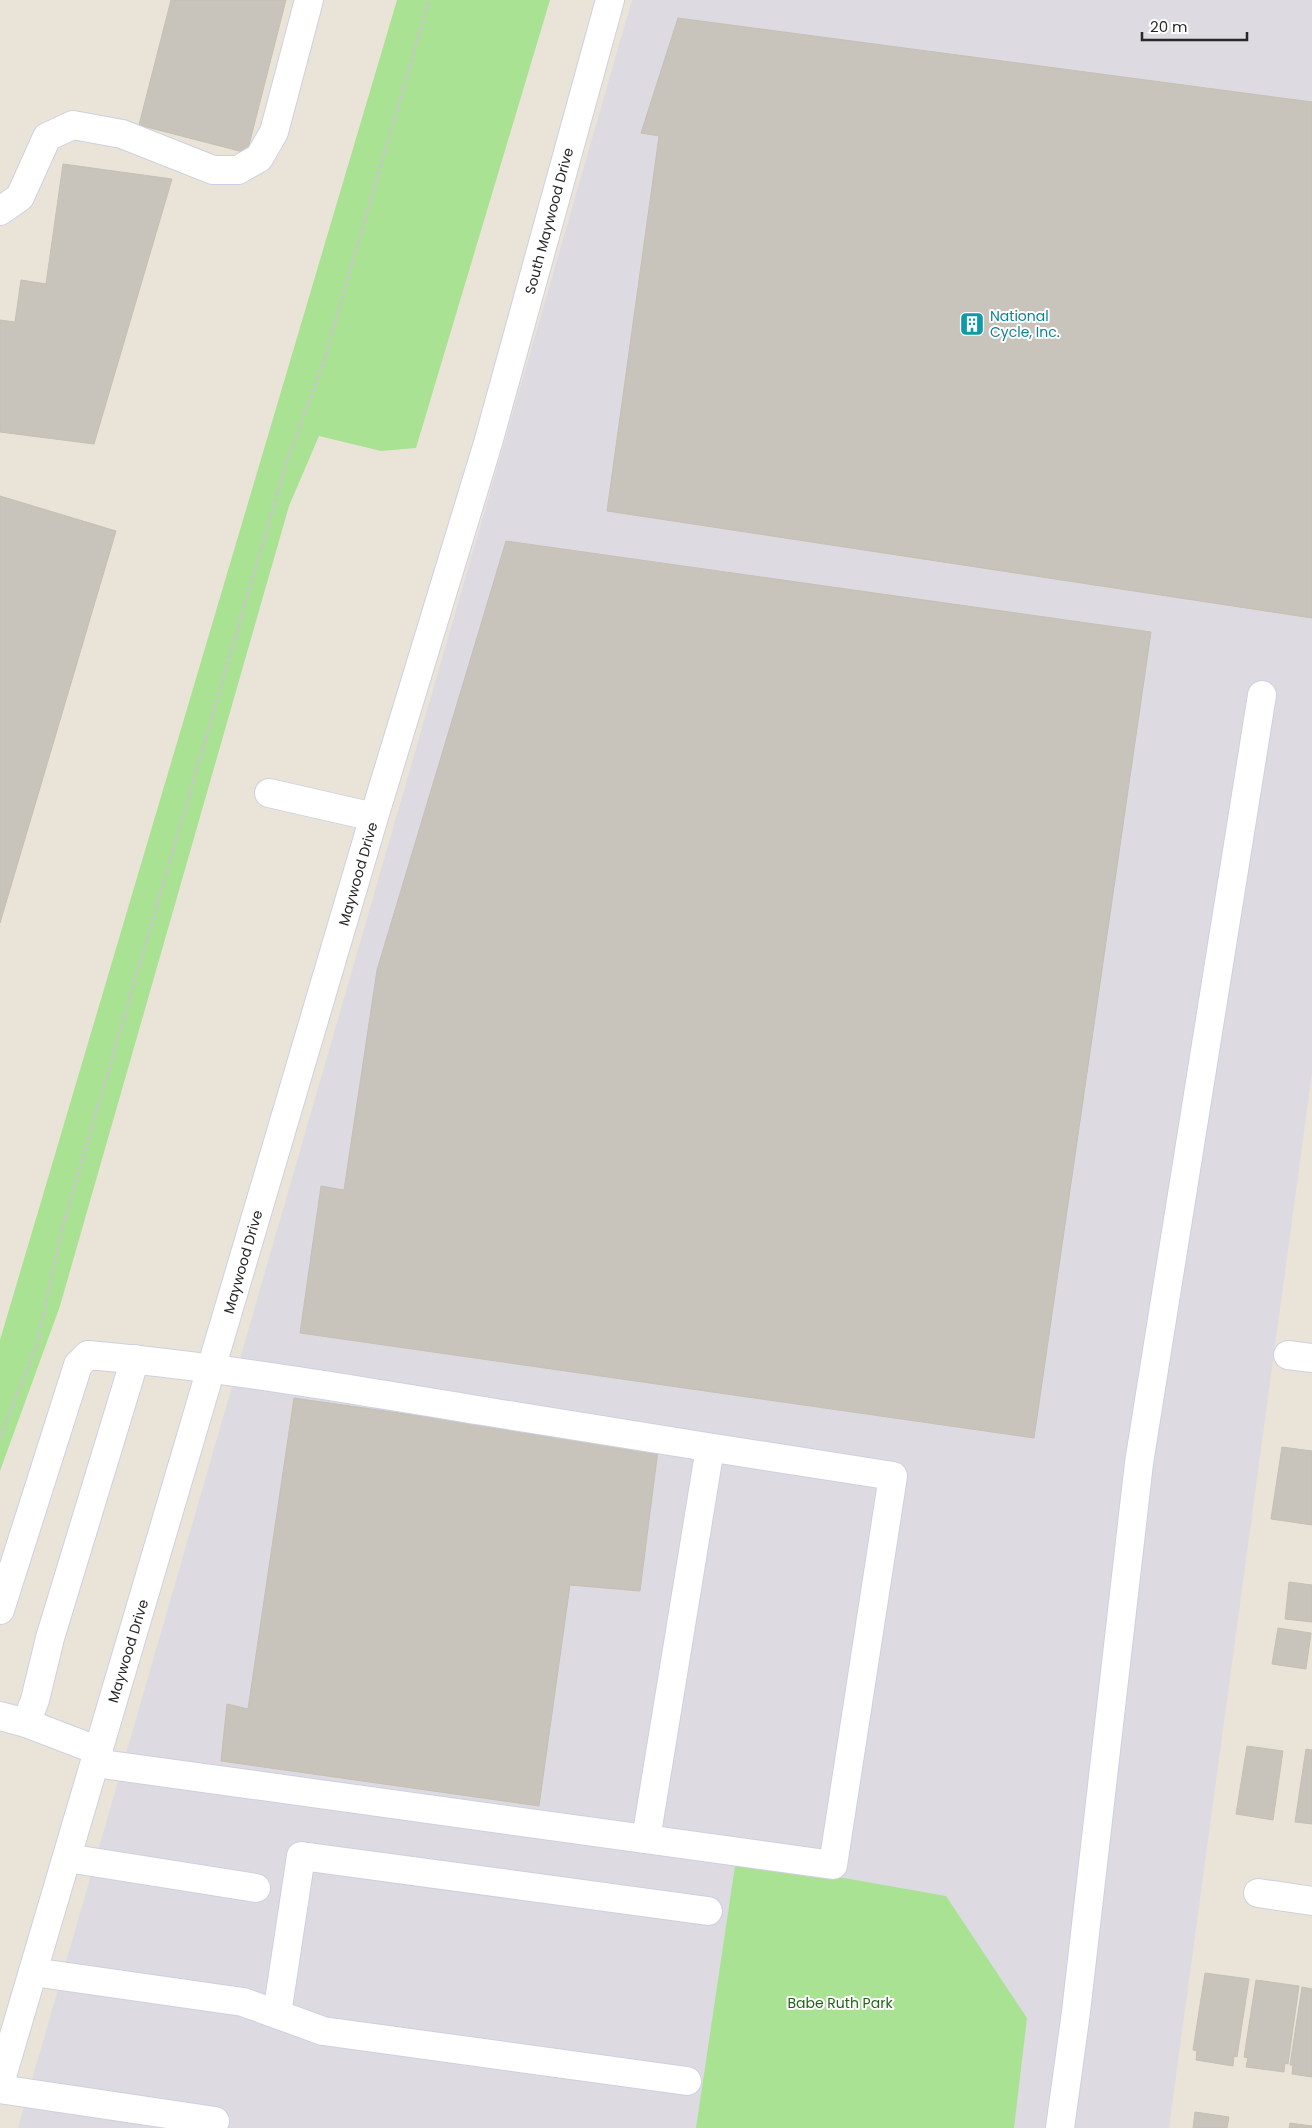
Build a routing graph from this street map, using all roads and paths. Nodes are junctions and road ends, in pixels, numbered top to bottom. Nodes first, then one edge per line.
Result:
1 (309, 0) edge
2 (428, 0) edge
3 (610, 0) edge
4 (0, 211) edge
5 (488, 442) joint
6 (1262, 695) dead end
7 (269, 793) dead end
8 (374, 817) junction
9 (134, 1359) junction
10 (212, 1368) junction
11 (0, 1437) edge
12 (710, 1448) junction
13 (0, 1610) edge
14 (0, 1716) edge
15 (26, 1724) junction
16 (97, 1757) junction
17 (646, 1838) junction
18 (67, 1858) junction
19 (256, 1888) dead end
20 (1258, 1893) dead end
21 (1312, 1901) edge
22 (708, 1911) dead end
23 (33, 1972) junction
24 (276, 2014) junction
25 (687, 2081) dead end
26 (0, 2083) edge
27 (0, 2090) edge
28 (216, 2121) dead end
29 (1060, 2128) edge

1 - 4 street
2 - 11 path
3 - 5 street, South Maywood Drive
5 - 8 street, Maywood Drive
6 - 29 street
7 - 8 street
8 - 10 street, Maywood Drive
9 - 10 street
9 - 13 street
9 - 15 street
10 - 12 street
10 - 16 street, Maywood Drive
12 - 17 street
12 - 17 street
14 - 15 street
15 - 16 street
16 - 17 street
16 - 18 street, Maywood Drive
18 - 19 street
18 - 23 street, Maywood Drive
20 - 21 street
22 - 24 street
23 - 24 street
23 - 26 street, Maywood Drive
24 - 25 street
27 - 28 street

